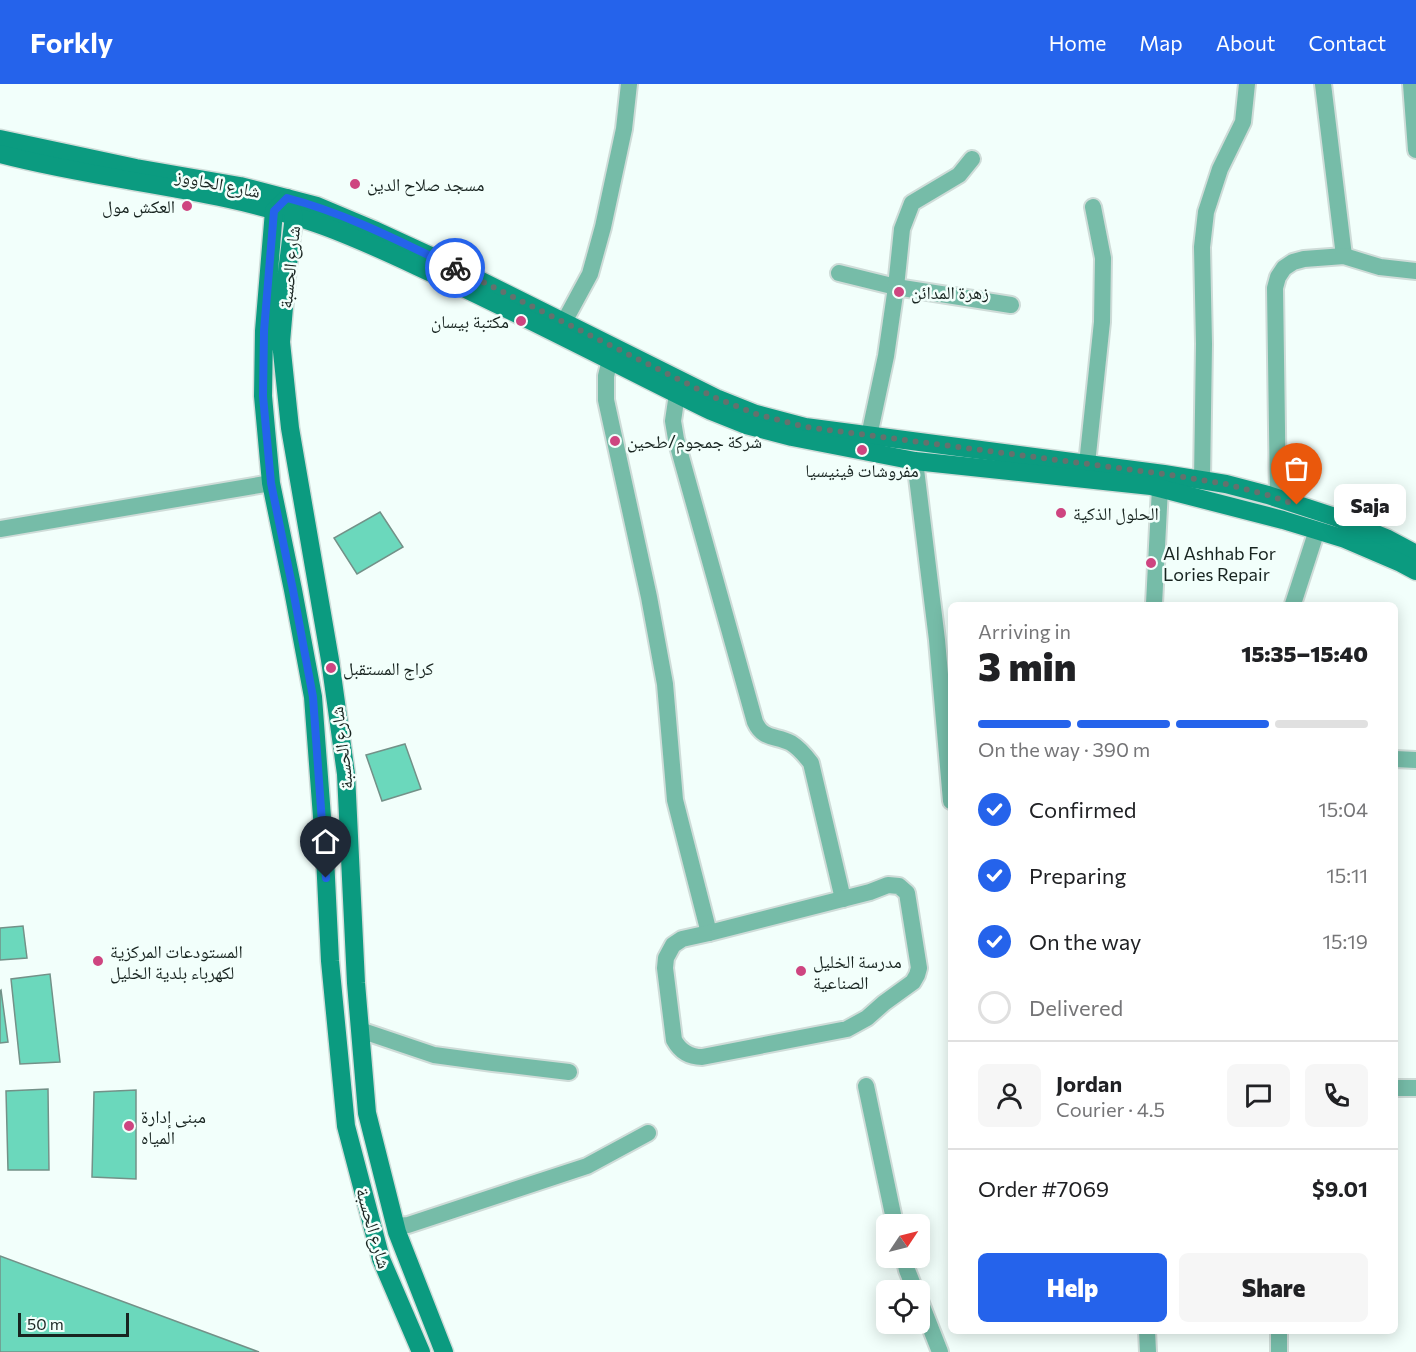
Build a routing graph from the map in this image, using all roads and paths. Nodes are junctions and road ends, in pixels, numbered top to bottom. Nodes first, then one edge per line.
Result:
1 (629, 84) edge
2 (1247, 84) edge
3 (1323, 84) edge
4 (1411, 84) edge
5 (0, 139) edge
6 (1416, 150) edge
7 (0, 154) edge
8 (972, 159) dead end
9 (281, 204) junction
10 (1093, 207) dead end
11 (294, 216) junction
12 (1344, 256) junction
13 (1416, 271) edge
14 (839, 273) dead end
15 (896, 287) junction
16 (1011, 305) dead end
17 (564, 322) junction
18 (610, 360) junction
19 (677, 394) junction
20 (869, 436) junction
21 (915, 461) junction
22 (1087, 464) junction
23 (1202, 480) junction
24 (271, 483) junction
25 (1160, 488) junction
26 (1278, 499) junction
27 (0, 529) edge
28 (1317, 530) junction
29 (1416, 554) edge
30 (1416, 571) edge
31 (1154, 602) edge
32 (1294, 602) edge
33 (1398, 759) edge
34 (1416, 760) edge
35 (948, 766) edge
36 (843, 898) junction
37 (709, 933) junction
38 (360, 1030) junction
39 (569, 1072) dead end
40 (866, 1086) dead end
41 (1398, 1088) edge
42 (1416, 1088) edge
43 (648, 1133) dead end
44 (893, 1214) edge
45 (396, 1226) junction
46 (930, 1326) edge
47 (1148, 1334) edge
48 (1279, 1334) edge
49 (420, 1352) edge
50 (444, 1352) edge
51 (940, 1352) edge
52 (1148, 1352) edge
53 (1279, 1352) edge

1 - 17 street
2 - 23 street
3 - 12 street
4 - 6 street
5 - 9 main road, شارع الحاووز
7 - 9 main road, شارع الحاووز
8 - 15 street
9 - 11 main road, شارع الحسبة
9 - 17 main road, شارع الحاووز
9 - 24 main road, شارع الحسبة
10 - 22 street
11 - 18 main road
11 - 38 main road, شارع الحسبة
12 - 13 street
12 - 26 street
14 - 15 street
15 - 16 street
15 - 20 street
17 - 20 main road, شارع الحاووز
18 - 19 main road
18 - 37 street
19 - 21 main road
19 - 36 street
20 - 22 main road, شارع الحاووز
21 - 25 main road
21 - 35 street
22 - 23 main road, شارع الحاووز
23 - 26 main road, شارع الحاووز
24 - 27 street
24 - 49 main road, شارع الحسبة
25 - 28 main road
25 - 31 street
26 - 29 main road, شارع الحاووز
28 - 30 main road
28 - 32 street
33 - 34 street
36 - 37 street
36 - 37 street
38 - 39 street
38 - 45 main road, شارع الحسبة
40 - 44 street
41 - 42 street
43 - 45 street
45 - 50 main road, شارع الحسبة
46 - 51 street
47 - 52 street
48 - 53 street

